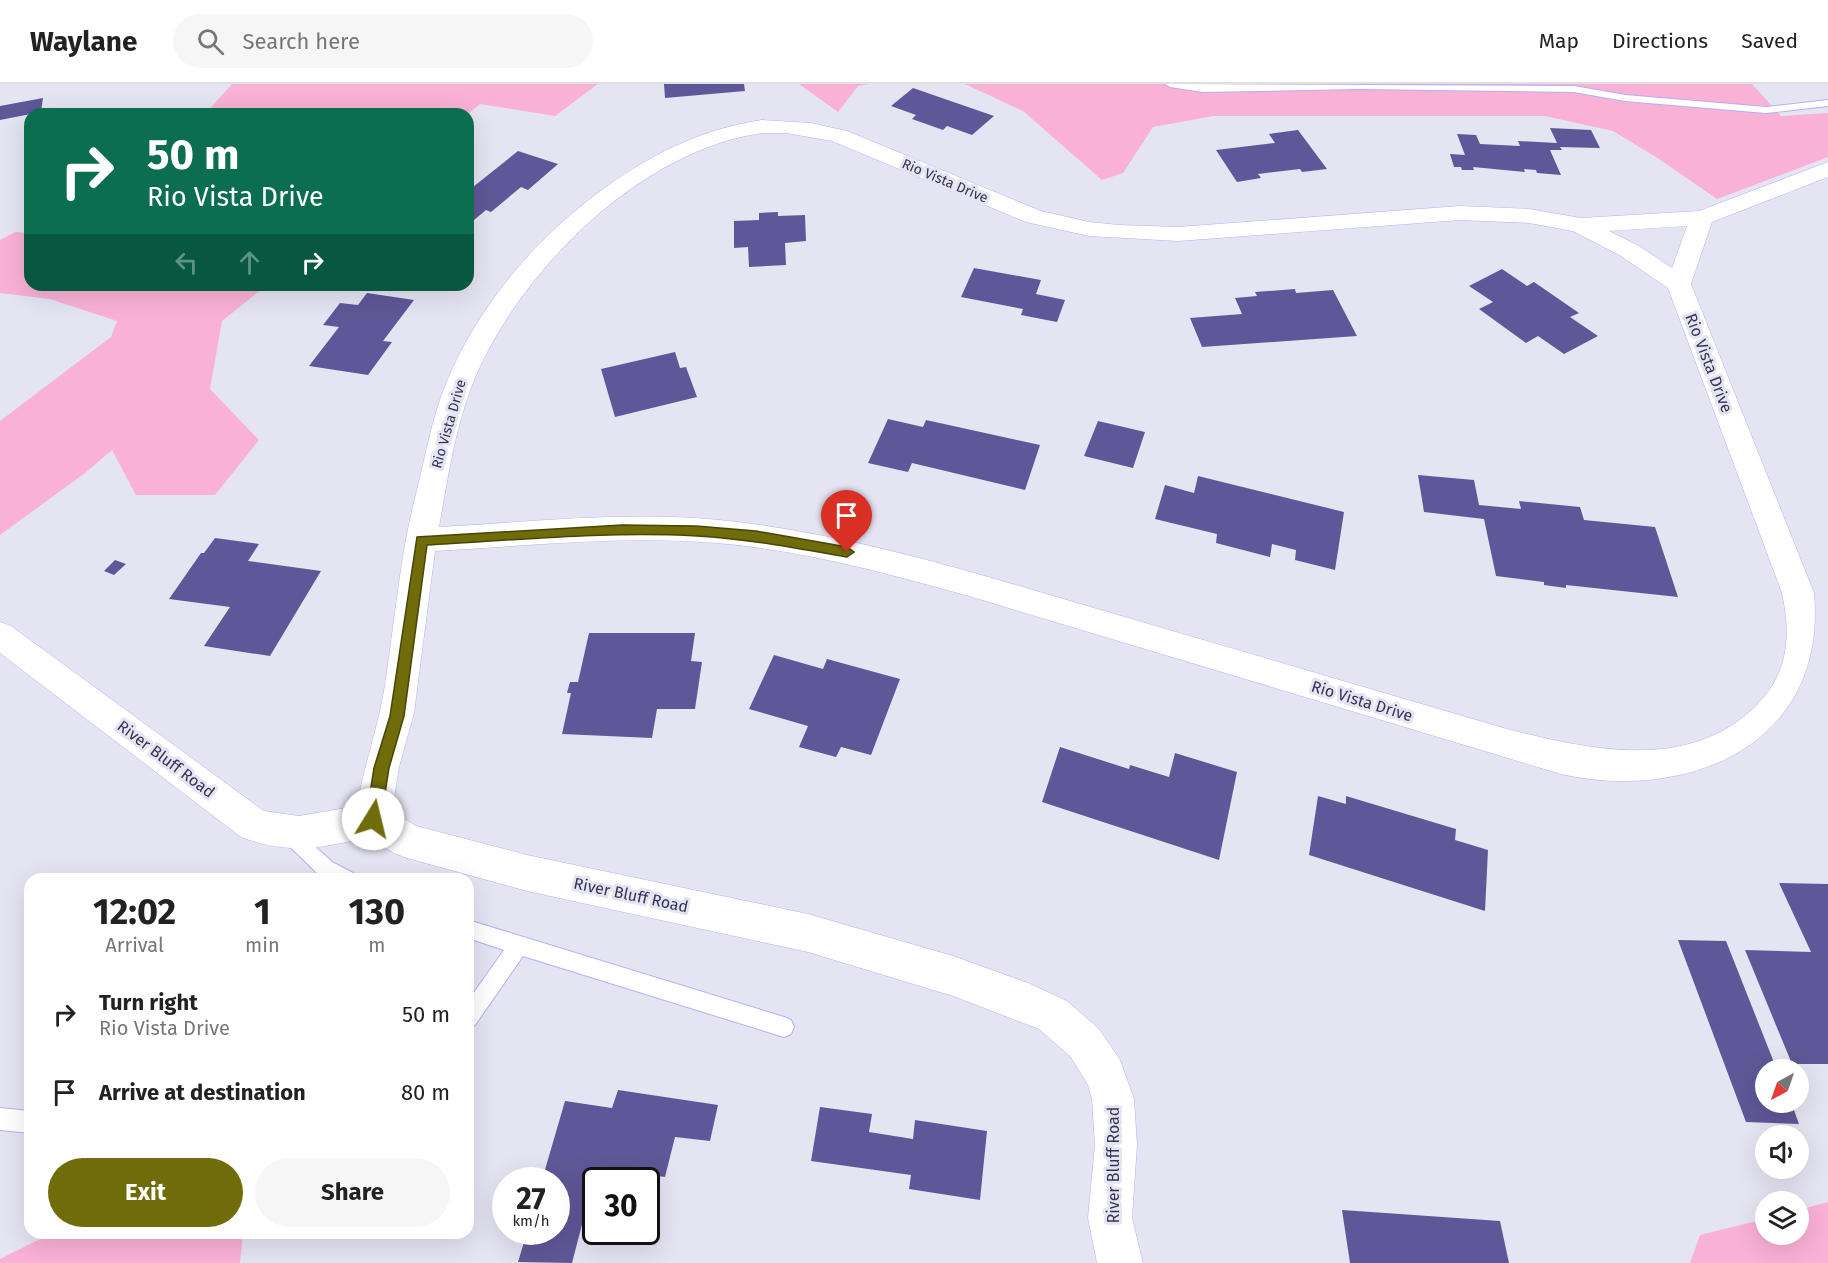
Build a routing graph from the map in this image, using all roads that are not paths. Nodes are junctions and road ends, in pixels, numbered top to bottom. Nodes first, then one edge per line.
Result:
1 (1170, 84) edge
2 (1828, 103) edge
3 (1828, 169) edge
4 (1702, 218) junction
5 (1581, 225) junction
6 (1679, 284) junction
7 (422, 540) junction
8 (0, 635) edge
9 (373, 819) junction
10 (289, 834) junction
11 (335, 873) edge
12 (474, 931) edge
13 (519, 945) junction
14 (474, 1009) edge
15 (784, 1027) dead end
16 (0, 1119) edge
17 (24, 1121) edge
18 (1120, 1263) edge

1 - 2 lane
3 - 4 street, Rio Vista Drive
4 - 5 street, Rio Vista Drive
4 - 6 street
5 - 6 street
5 - 7 street, Rio Vista Drive
6 - 7 street, Rio Vista Drive
7 - 9 street, Rio Vista Drive
8 - 10 street, River Bluff Road
9 - 10 street, River Bluff Road
9 - 18 street, River Bluff Road
10 - 11 lane
12 - 13 lane
13 - 14 lane
13 - 15 lane
16 - 17 lane

